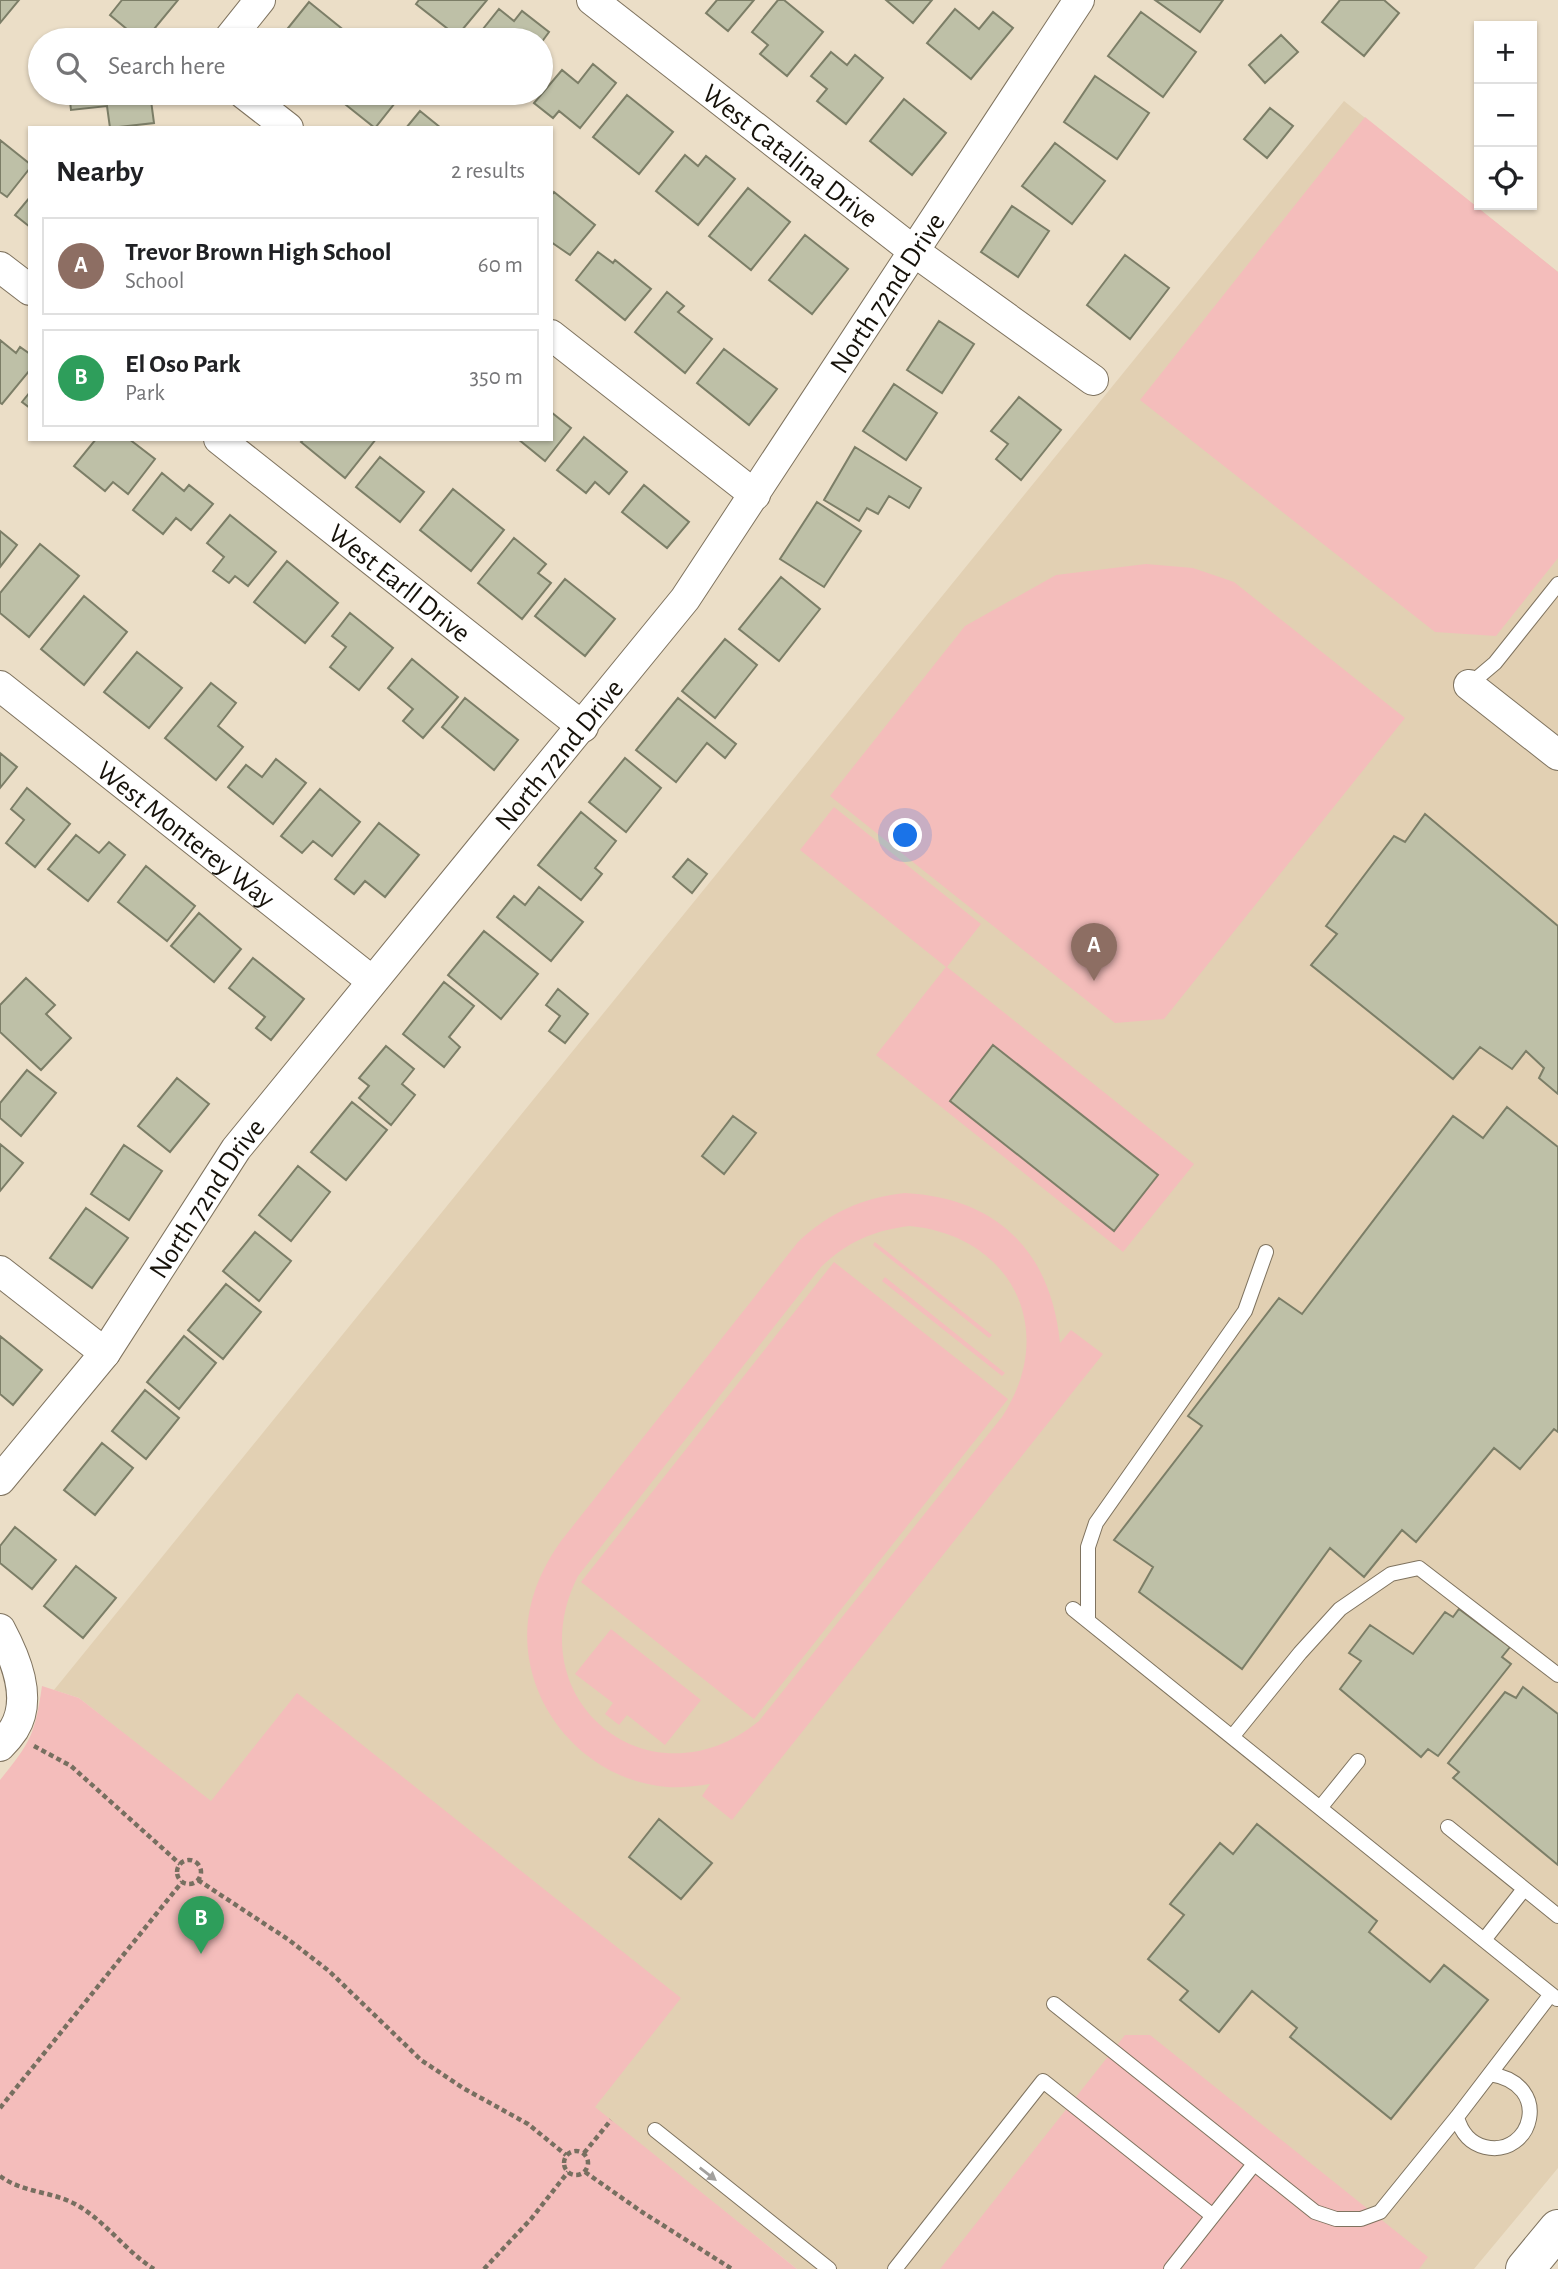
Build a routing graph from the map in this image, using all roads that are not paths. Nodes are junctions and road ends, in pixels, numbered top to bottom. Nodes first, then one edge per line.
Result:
1 (260, 0) edge
2 (592, 0) edge
3 (1076, 1) edge
4 (238, 28) edge
5 (258, 105) edge
6 (285, 126) edge
7 (915, 252) junction
8 (0, 267) edge
9 (28, 288) edge
10 (553, 337) edge
11 (1093, 380) dead end
12 (222, 441) edge
13 (755, 495) junction
14 (1558, 584) edge
15 (1469, 685) joint
16 (0, 686) edge
17 (583, 727) junction
18 (1558, 755) edge
19 (372, 981) junction
20 (1266, 1252) dead end
21 (0, 1271) edge
22 (105, 1353) junction
23 (0, 1480) edge
24 (1073, 1609) dead end
25 (1088, 1621) junction
26 (0, 1629) edge
27 (1558, 1675) edge
28 (1232, 1737) junction
29 (14, 1745) edge
30 (1358, 1761) dead end
31 (1320, 1808) junction
32 (1448, 1827) dead end
33 (1524, 1889) junction
34 (1558, 1916) edge
35 (1484, 1940) junction
36 (1555, 1997) edge
37 (1054, 2004) dead end
38 (1490, 2074) junction
39 (1457, 2117) junction
40 (655, 2130) dead end
41 (1255, 2164) junction
42 (1213, 2216) junction
43 (1558, 2229) edge
44 (829, 2269) edge
45 (895, 2269) edge
46 (1171, 2269) edge
47 (1525, 2269) edge

1 - 4 street
2 - 7 street, West Catalina Drive
3 - 7 street, North 72nd Drive
5 - 6 street
7 - 11 street, West Catalina Drive
7 - 13 street, North 72nd Drive
8 - 9 street
10 - 13 street
12 - 17 street, West Earll Drive
13 - 17 street, North 72nd Drive
14 - 15 lane
15 - 18 street
16 - 19 street, West Monterey Way
17 - 19 street, North 72nd Drive
19 - 22 street, North 72nd Drive
20 - 25 lane
21 - 22 street
22 - 23 street, North 72nd Drive
24 - 25 lane
25 - 28 lane
26 - 29 street
27 - 28 lane
28 - 31 lane
30 - 31 lane
31 - 35 lane
32 - 33 lane
33 - 34 lane
33 - 35 lane
35 - 36 lane
36 - 38 lane
37 - 41 lane
38 - 39 lane
38 - 39 lane
39 - 41 lane
40 -> 44 lane
41 - 42 lane
42 - 45 lane
42 - 46 lane
43 - 47 main road

